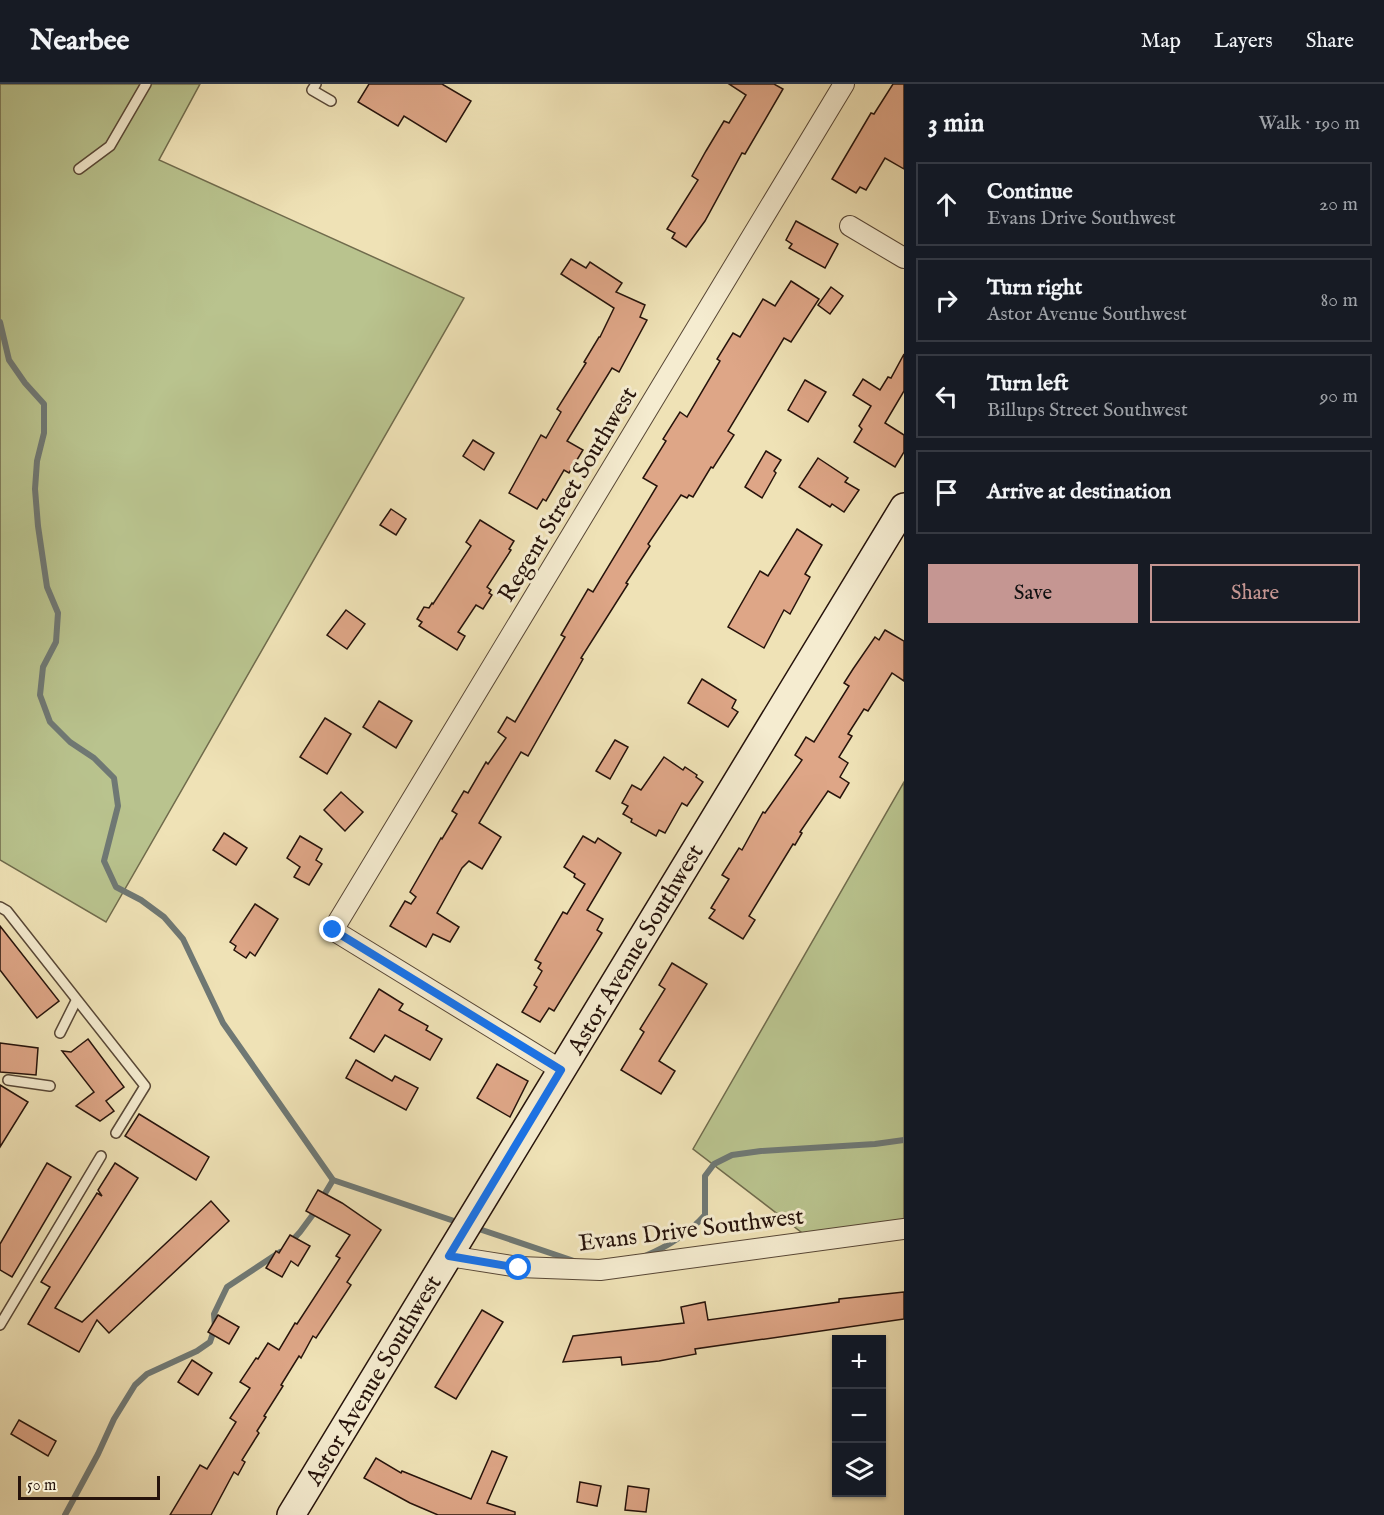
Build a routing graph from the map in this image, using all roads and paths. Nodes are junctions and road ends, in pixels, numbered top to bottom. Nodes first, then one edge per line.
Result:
1 (146, 84) edge
2 (316, 84) edge
3 (844, 84) edge
4 (332, 101) dead end
5 (79, 169) dead end
6 (850, 225) dead end
7 (904, 258) edge
8 (904, 507) edge
9 (0, 907) edge
10 (76, 1000) junction
11 (60, 1033) dead end
12 (561, 1070) junction
13 (8, 1080) dead end
14 (50, 1086) dead end
15 (116, 1133) dead end
16 (101, 1156) dead end
17 (904, 1229) edge
18 (449, 1256) junction
19 (0, 1325) edge
20 (292, 1515) edge

1 - 5 lane
2 - 4 lane
3 - 12 street, Regent Street Southwest
6 - 7 street
8 - 12 street, Astor Avenue Southwest
9 - 10 lane
10 - 11 lane
10 - 15 lane
12 - 18 street, Astor Avenue Southwest
13 - 14 lane
16 - 19 lane
17 - 18 street, Evans Drive Southwest
18 - 20 street, Astor Avenue Southwest

